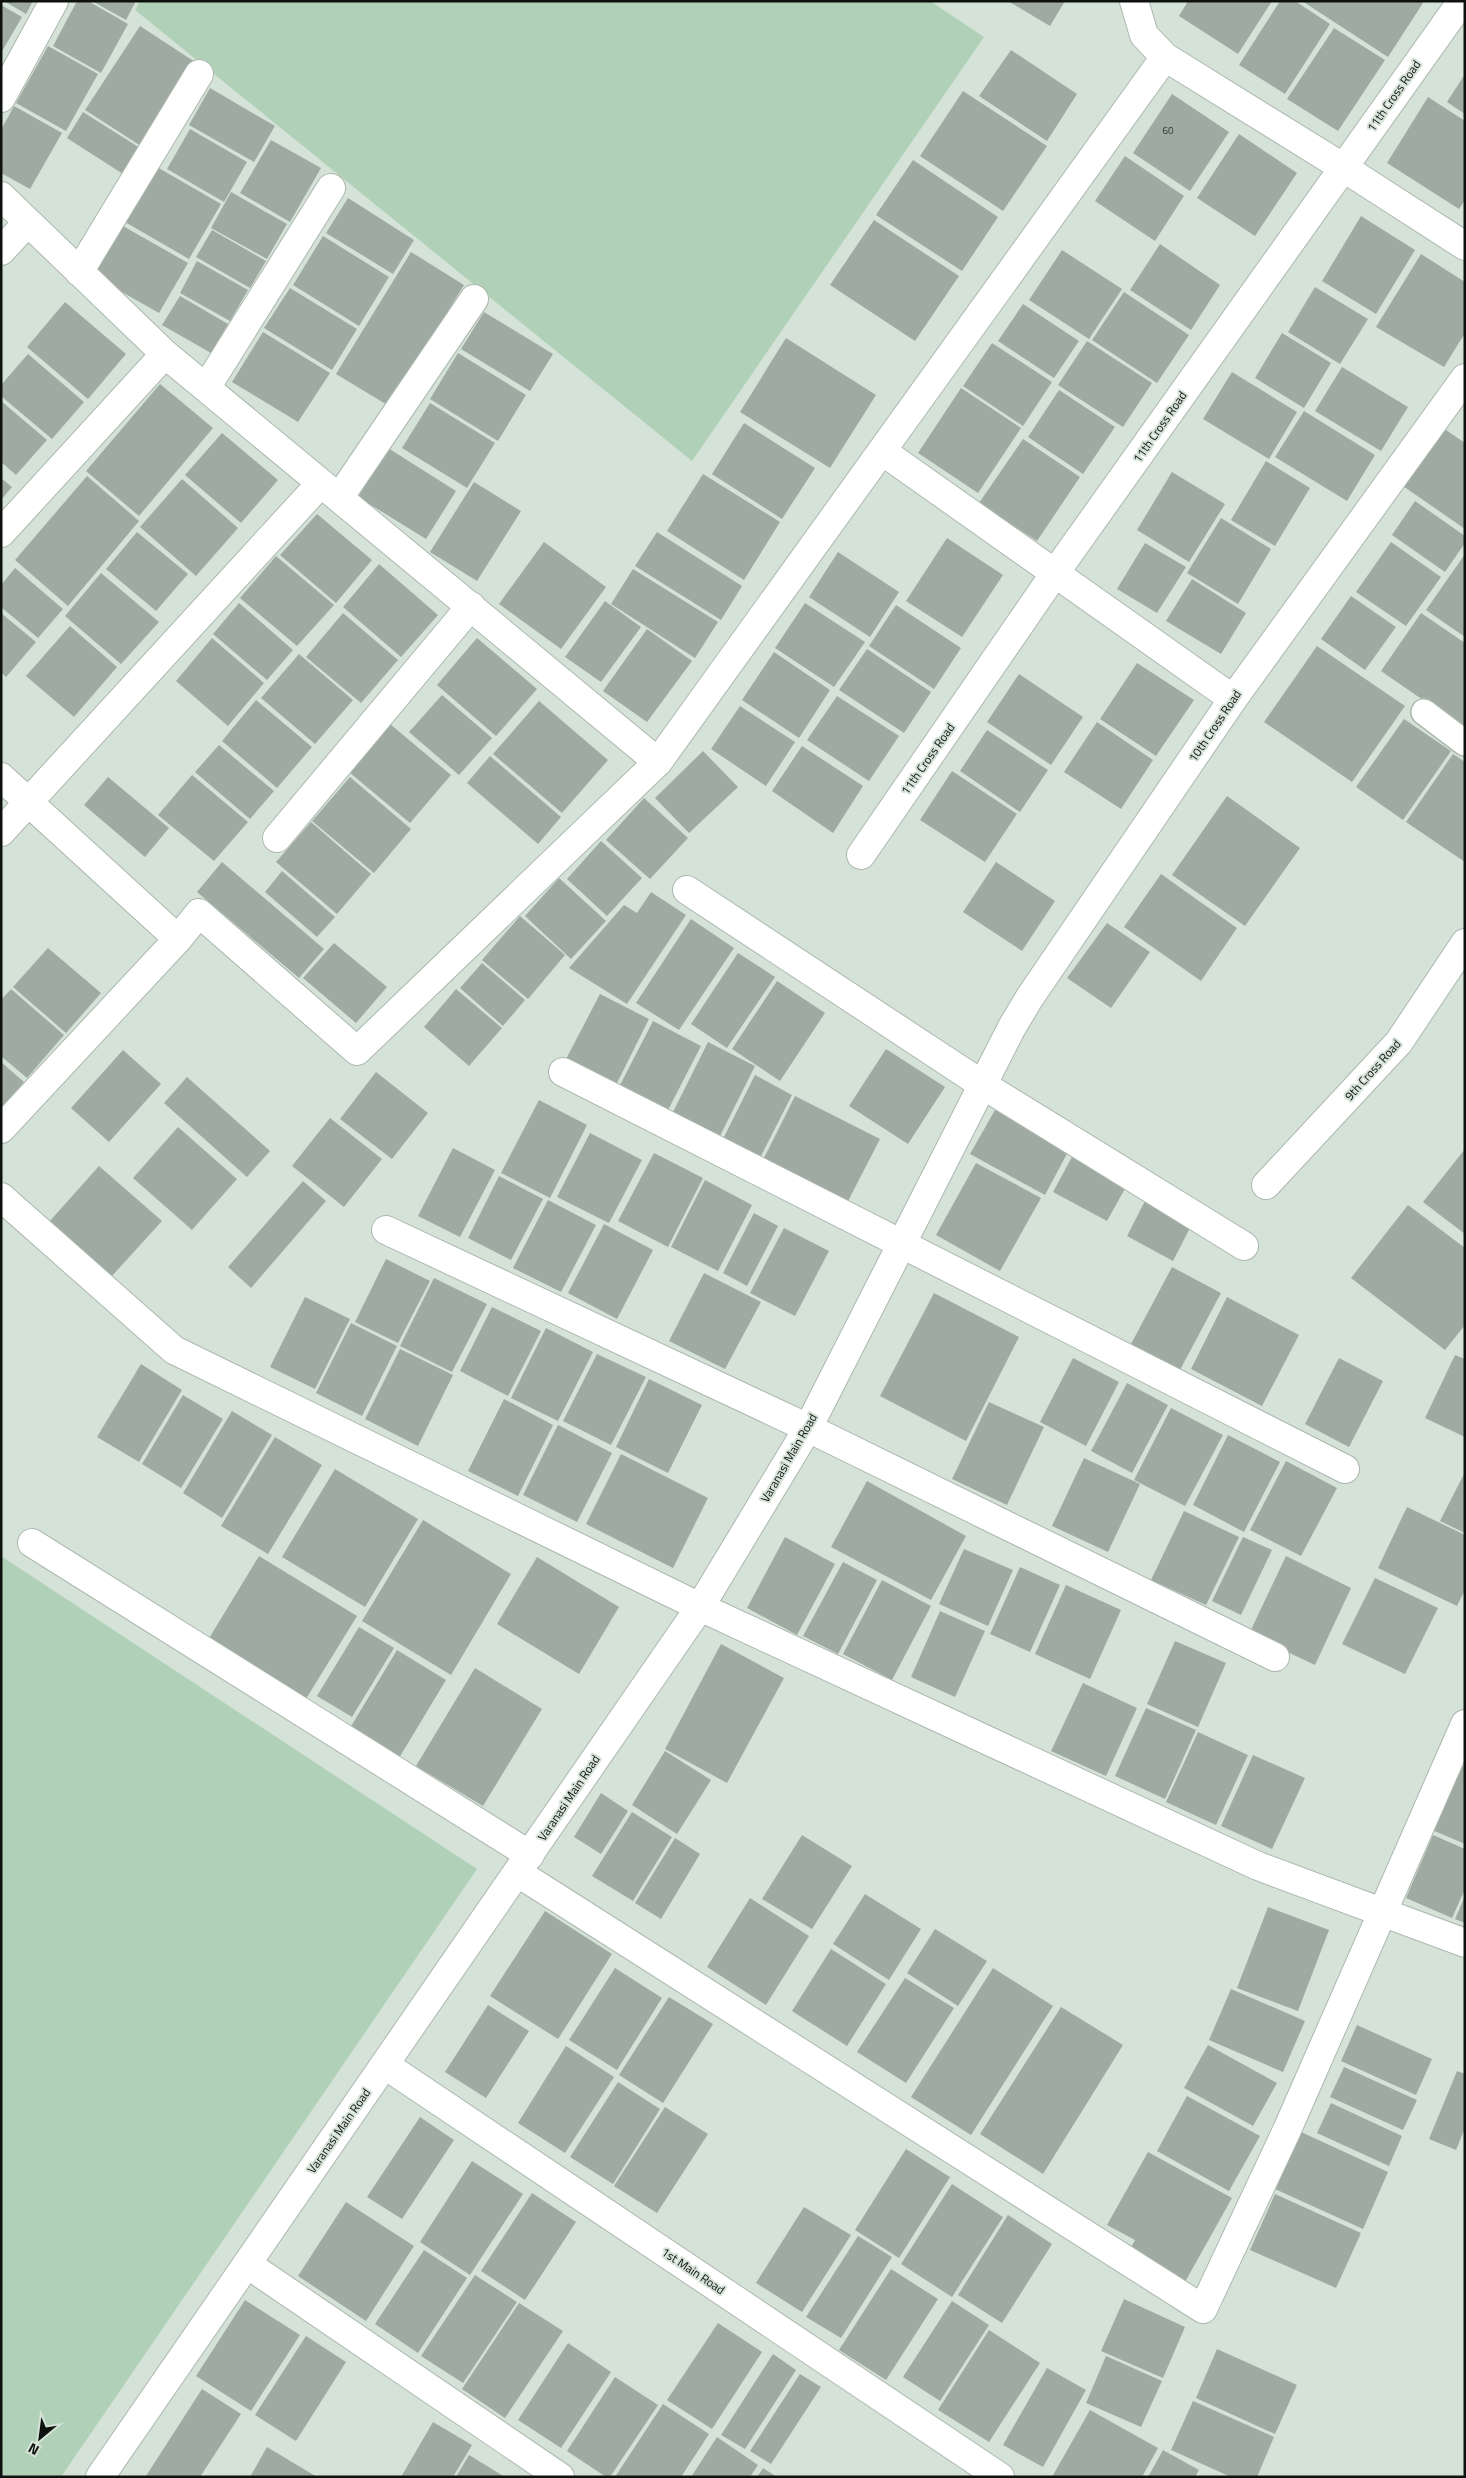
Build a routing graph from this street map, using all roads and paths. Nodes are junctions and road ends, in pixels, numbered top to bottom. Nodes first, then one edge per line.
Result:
1 (54, 1) edge
2 (1134, 1) edge
3 (1462, 1) edge
4 (1165, 58) junction
5 (199, 74) dead end
6 (1, 98) edge
7 (1344, 168) junction
8 (332, 188) dead end
9 (1, 196) edge
10 (27, 223) junction
11 (1465, 246) edge
12 (1, 251) edge
13 (79, 272) junction
14 (474, 299) dead end
15 (165, 354) junction
16 (1465, 378) edge
17 (206, 388) junction
18 (882, 451) junction
19 (330, 490) junction
20 (1, 533) edge
21 (1055, 574) junction
22 (471, 606) junction
23 (1233, 699) junction
24 (1424, 712) dead end
25 (1465, 743) edge
26 (658, 762) junction
27 (1, 777) edge
28 (28, 803) junction
29 (1, 832) edge
30 (277, 838) dead end
31 (861, 855) dead end
32 (687, 890) dead end
33 (178, 939) junction
34 (1465, 943) edge
35 (563, 1072) dead end
36 (983, 1085) junction
37 (1, 1129) edge
38 (1266, 1185) dead end
39 (1, 1197) edge
40 (386, 1230) dead end
41 (901, 1243) junction
42 (1244, 1246) dead end
43 (808, 1428) junction
44 (1345, 1469) dead end
45 (32, 1543) dead end
46 (700, 1607) junction
47 (1275, 1657) dead end
48 (1465, 1724) edge
49 (524, 1864) junction
50 (1384, 1912) junction
51 (1465, 1943) edge
52 (385, 2064) junction
53 (247, 2264) junction
54 (105, 2475) edge
55 (560, 2477) edge
56 (1000, 2477) edge

1 - 6 street
2 - 4 street
3 - 7 street, 11th Cross Road
4 - 7 street
4 - 18 street
5 - 13 street
7 - 11 street
7 - 21 street, 11th Cross Road
8 - 17 street
9 - 10 street
10 - 12 street
10 - 13 street
13 - 15 street
14 - 19 street
15 - 17 street
15 - 20 street
16 - 23 street, 10th Cross Road
17 - 19 street
18 - 21 street
18 - 26 street
19 - 22 street
19 - 28 street
21 - 23 street
21 - 31 street, 11th Cross Road
22 - 26 street
22 - 30 street
23 - 36 street, 10th Cross Road
24 - 25 lane
26 - 33 street
27 - 28 street
28 - 29 street
28 - 33 street
32 - 36 street
33 - 37 street
34 - 38 street, 9th Cross Road
35 - 41 street
36 - 41 street, Varanasi Main Road
36 - 42 street
39 - 46 street
40 - 43 street
41 - 43 street, Varanasi Main Road
41 - 44 street
43 - 46 street, Varanasi Main Road
43 - 47 street
45 - 49 street
46 - 49 street, Varanasi Main Road
46 - 50 street
48 - 50 street
49 - 50 street
49 - 52 street, Varanasi Main Road
50 - 51 street
52 - 53 street, Varanasi Main Road
52 - 56 street, 1st Main Road
53 - 54 street, Varanasi Main Road
53 - 55 street

